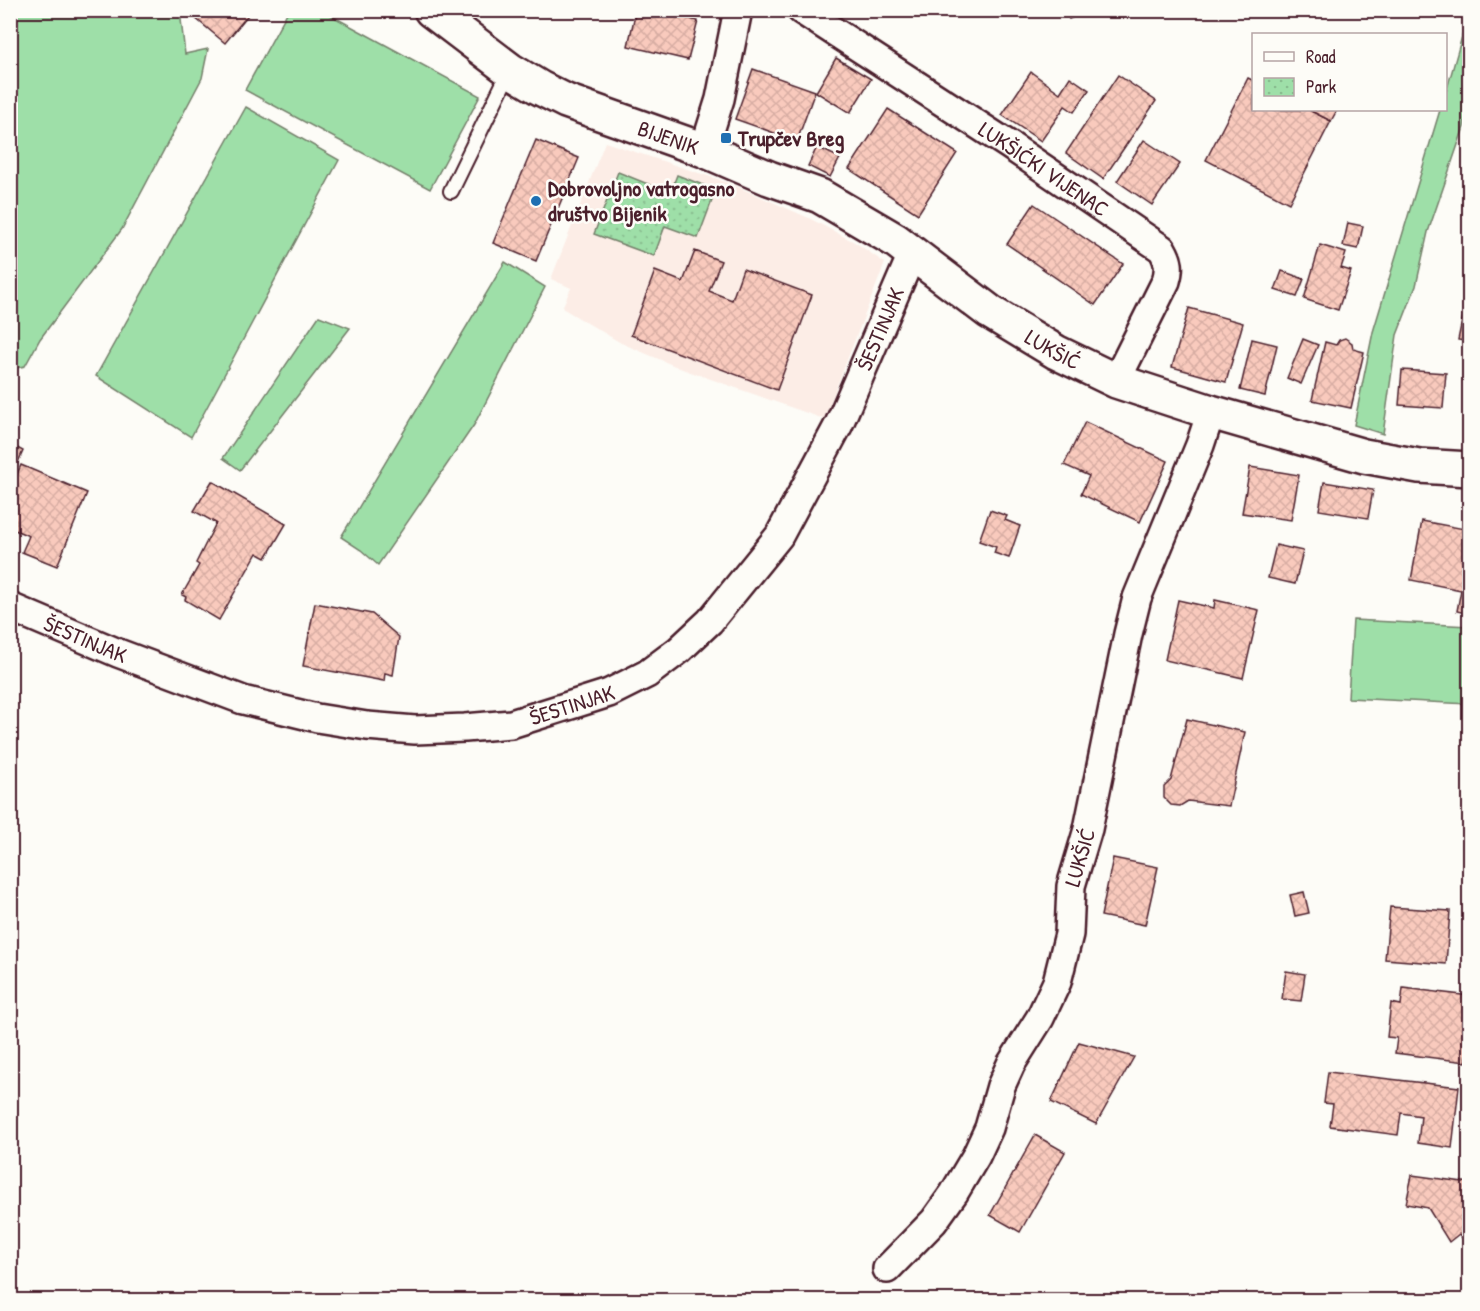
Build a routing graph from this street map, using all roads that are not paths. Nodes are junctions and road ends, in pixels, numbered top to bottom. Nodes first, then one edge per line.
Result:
1 (431, 10) edge
2 (738, 10) edge
3 (801, 10) edge
4 (510, 70) junction
5 (704, 150) junction
6 (451, 191) dead end
7 (913, 252) junction
8 (1116, 381) junction
9 (1211, 412) junction
10 (1470, 469) edge
11 (10, 607) edge
12 (887, 1269) dead end

1 - 4 main road, BIJENIK
2 - 5 street
3 - 8 street, LUKŠIĆKI VIJENAC
4 - 5 main road, BIJENIK
4 - 6 lane
5 - 7 main road, BIJENIK
7 - 8 main road, LUKŠIĆ
7 - 11 street, ŠESTINJAK
8 - 9 main road, LUKŠIĆ
9 - 10 main road, LUKŠIĆ
9 - 12 street, LUKŠIĆ

